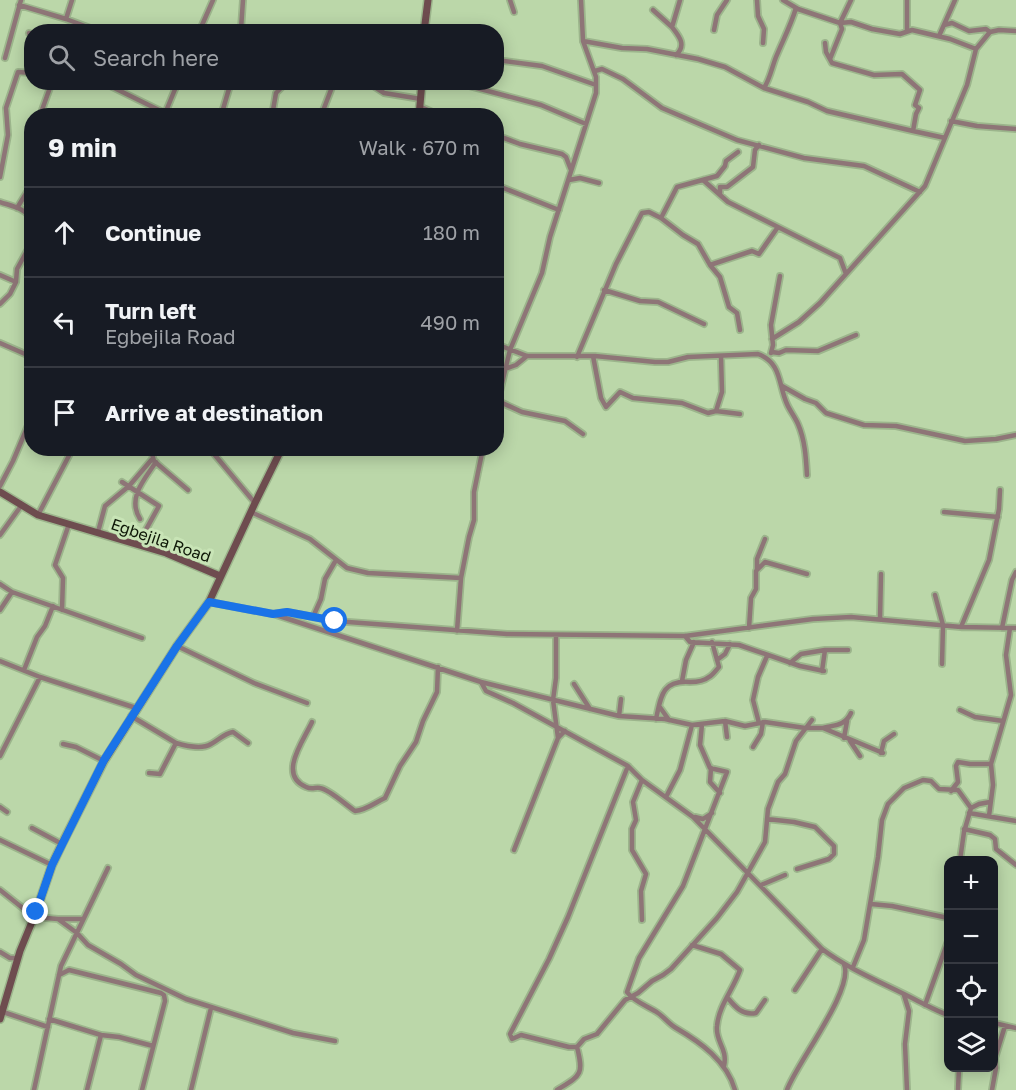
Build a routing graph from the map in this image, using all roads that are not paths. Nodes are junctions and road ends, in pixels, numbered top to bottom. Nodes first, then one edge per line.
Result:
1 (72, 0) edge
2 (213, 0) edge
3 (243, 0) edge
4 (428, 0) edge
5 (510, 0) edge
6 (580, 0) edge
7 (680, 0) edge
8 (727, 0) edge
9 (757, 0) edge
10 (783, 0) edge
11 (851, 0) edge
12 (907, 0) edge
13 (955, 0) edge
14 (20, 3) edge
15 (796, 8) junction
16 (653, 10) dead end
17 (514, 12) dead end
18 (66, 19) junction
19 (840, 23) junction
20 (79, 24) edge
21 (202, 24) edge
22 (243, 24) edge
23 (425, 24) edge
24 (944, 25) junction
25 (1016, 25) edge
26 (672, 27) junction
27 (714, 30) dead end
28 (907, 31) junction
29 (1014, 31) edge
30 (990, 32) junction
31 (939, 36) junction
32 (584, 40) junction
33 (764, 43) dead end
34 (825, 43) dead end
35 (976, 49) junction
36 (676, 56) junction
37 (5, 58) dead end
38 (830, 59) junction
39 (504, 61) edge
40 (595, 71) junction
41 (24, 72) edge
42 (596, 85) junction
43 (764, 88) junction
44 (49, 90) edge
45 (118, 90) edge
46 (175, 90) edge
47 (229, 90) edge
48 (279, 90) edge
49 (331, 90) edge
50 (379, 90) edge
51 (422, 90) edge
52 (484, 90) edge
53 (422, 99) junction
54 (421, 107) edge
55 (43, 108) edge
56 (153, 108) edge
57 (167, 108) edge
58 (223, 108) edge
59 (273, 108) edge
60 (324, 108) edge
61 (951, 121) junction
62 (586, 124) junction
63 (1016, 129) edge
64 (912, 131) junction
65 (504, 138) edge
66 (945, 138) junction
67 (759, 145) junction
68 (738, 152) dead end
69 (566, 158) junction
70 (574, 158) junction
71 (572, 170) junction
72 (717, 176) junction
73 (0, 177) edge
74 (580, 178) junction
75 (569, 180) junction
76 (703, 180) junction
77 (599, 183) dead end
78 (720, 187) junction
79 (504, 188) edge
80 (920, 192) junction
81 (720, 194) junction
82 (24, 197) edge
83 (0, 202) edge
84 (17, 208) junction
85 (559, 210) junction
86 (24, 211) edge
87 (661, 218) junction
88 (778, 227) junction
89 (24, 256) edge
90 (710, 265) junction
91 (846, 274) junction
92 (0, 275) edge
93 (780, 276) dead end
94 (15, 282) junction
95 (604, 290) junction
96 (0, 304) edge
97 (704, 324) dead end
98 (740, 330) dead end
99 (856, 335) dead end
100 (772, 339) junction
101 (0, 343) edge
102 (504, 347) edge
103 (510, 350) junction
104 (772, 352) junction
105 (24, 354) edge
106 (528, 356) junction
107 (593, 356) junction
108 (721, 356) junction
109 (576, 357) junction
110 (768, 358) junction
111 (505, 369) junction
112 (504, 373) edge
113 (782, 386) junction
114 (504, 403) edge
115 (716, 411) junction
116 (740, 414) dead end
117 (583, 434) dead end
118 (24, 435) edge
119 (1016, 435) edge
120 (69, 456) edge
121 (153, 456) edge
122 (215, 456) edge
123 (278, 456) edge
124 (481, 456) edge
125 (155, 460) junction
126 (807, 475) dead end
127 (122, 482) dead end
128 (0, 486) edge
129 (129, 486) junction
130 (188, 490) dead end
131 (1000, 490) dead end
132 (137, 491) junction
133 (0, 492) edge
134 (255, 503) junction
135 (21, 506) junction
136 (250, 512) junction
137 (944, 512) dead end
138 (38, 515) junction
139 (998, 517) junction
140 (140, 519) dead end
141 (69, 524) junction
142 (98, 532) junction
143 (0, 535) edge
144 (765, 540) dead end
145 (138, 544) junction
146 (336, 560) junction
147 (757, 569) junction
148 (1016, 572) edge
149 (807, 574) dead end
150 (881, 574) dead end
151 (220, 576) junction
152 (461, 578) junction
153 (0, 584) edge
154 (12, 592) junction
155 (935, 595) dead end
156 (209, 602) junction
157 (53, 606) junction
158 (0, 610) edge
159 (62, 610) junction
160 (273, 614) junction
161 (313, 617) junction
162 (880, 619) junction
163 (943, 625) junction
164 (961, 627) junction
165 (749, 628) junction
166 (1002, 628) junction
167 (1013, 628) edge
168 (457, 631) junction
169 (556, 635) junction
170 (685, 636) junction
171 (142, 638) dead end
172 (693, 642) junction
173 (712, 642) junction
174 (730, 644) junction
175 (177, 646) junction
176 (825, 650) junction
177 (848, 650) dead end
178 (767, 656) junction
179 (717, 660) junction
180 (0, 661) edge
181 (790, 663) junction
182 (942, 664) dead end
183 (438, 667) junction
184 (24, 670) junction
185 (40, 677) junction
186 (682, 681) junction
187 (481, 682) junction
188 (574, 684) dead end
189 (621, 699) dead end
190 (553, 700) junction
191 (307, 704) dead end
192 (659, 706) junction
193 (136, 708) junction
194 (590, 709) junction
195 (960, 710) dead end
196 (850, 713) dead end
197 (131, 716) junction
198 (619, 716) junction
199 (656, 719) junction
200 (669, 720) junction
201 (812, 720) dead end
202 (724, 721) junction
203 (847, 721) junction
204 (1003, 721) junction
205 (761, 722) junction
206 (312, 723) dead end
207 (702, 724) junction
208 (692, 725) junction
209 (556, 727) junction
210 (805, 728) junction
211 (822, 728) junction
212 (565, 731) junction
213 (894, 734) dead end
214 (727, 737) dead end
215 (558, 738) junction
216 (847, 739) junction
217 (176, 743) junction
218 (248, 743) dead end
219 (63, 744) dead end
220 (753, 747) dead end
221 (0, 756) edge
222 (860, 756) dead end
223 (104, 760) junction
224 (991, 764) junction
225 (628, 766) junction
226 (711, 768) junction
227 (149, 773) dead end
228 (642, 780) junction
229 (951, 791) junction
230 (720, 793) junction
231 (666, 797) junction
232 (990, 802) junction
233 (0, 807) edge
234 (970, 810) junction
235 (7, 812) dead end
236 (712, 813) junction
237 (989, 816) junction
238 (693, 817) junction
239 (767, 819) junction
240 (1016, 821) edge
241 (32, 828) dead end
242 (705, 828) junction
243 (964, 829) junction
244 (0, 840) edge
245 (62, 844) junction
246 (514, 850) dead end
247 (961, 856) edge
248 (52, 865) junction
249 (1016, 865) edge
250 (108, 868) dead end
251 (797, 869) dead end
252 (748, 872) junction
253 (785, 875) dead end
254 (761, 885) junction
255 (0, 890) edge
256 (871, 904) junction
257 (35, 915) junction
258 (944, 917) edge
259 (58, 919) junction
260 (83, 919) junction
261 (642, 920) dead end
262 (77, 933) junction
263 (692, 945) junction
264 (822, 949) junction
265 (0, 952) edge
266 (944, 952) edge
267 (18, 958) junction
268 (844, 963) junction
269 (853, 967) junction
270 (59, 975) junction
271 (795, 990) dead end
272 (904, 995) junction
273 (631, 997) junction
274 (727, 997) junction
275 (765, 1000) dead end
276 (925, 1005) junction
277 (211, 1008) junction
278 (944, 1012) edge
279 (1, 1016) edge
280 (49, 1019) junction
281 (998, 1024) edge
282 (1005, 1026) junction
283 (48, 1027) junction
284 (1016, 1028) edge
285 (101, 1035) junction
286 (335, 1041) dead end
287 (153, 1046) junction
288 (577, 1047) junction
289 (724, 1066) junction
290 (959, 1072) edge
291 (34, 1090) edge
292 (87, 1090) edge
293 (142, 1090) edge
294 (191, 1090) edge
295 (557, 1090) edge
296 (735, 1090) edge
297 (787, 1090) edge
298 (907, 1090) edge
299 (958, 1090) edge
300 (992, 1090) edge

1 - 18 street
2 - 21 street
3 - 22 street
4 - 23 street
5 - 17 street
6 - 32 street
7 - 26 street
8 - 27 street
9 - 33 street
10 - 15 street
11 - 19 street
12 - 28 street
13 - 24 street
14 - 18 street
14 - 37 street
15 - 19 street
15 - 43 street
16 - 26 street
18 - 20 street
19 - 28 street
19 - 38 street
24 - 30 street
24 - 31 street
25 - 29 street
26 - 36 street
28 - 31 street
29 - 30 street
30 - 35 street
31 - 35 street
32 - 36 street
32 - 40 street
34 - 38 street
35 - 61 street
36 - 43 street
38 - 64 street
39 - 42 street
40 - 42 street
40 - 67 street
41 - 73 street
42 - 62 street
43 - 64 street
44 - 55 street
45 - 56 street
46 - 57 street
47 - 58 street
48 - 59 street
49 - 60 street
50 - 53 street
51 - 53 street
52 - 62 street
53 - 54 street
61 - 63 street
61 - 66 street
62 - 70 street
64 - 66 street
65 - 69 street
66 - 80 street
67 - 78 street
67 - 80 street
68 - 72 street
69 - 70 street
69 - 71 street
70 - 71 street
71 - 74 street
71 - 75 street
72 - 76 street
72 - 78 street
74 - 75 street
74 - 77 street
75 - 85 street
76 - 81 street
76 - 87 street
78 - 81 street
79 - 85 street
80 - 91 street
81 - 88 street
82 - 84 street
83 - 84 street
84 - 86 street
85 - 103 street
87 - 90 street
87 - 95 street
88 - 90 street
88 - 91 street
89 - 94 street
90 - 98 street
91 - 100 street
92 - 94 street
93 - 100 street
94 - 96 street
95 - 97 street
95 - 109 street
99 - 104 street
100 - 104 street
101 - 105 street
102 - 103 street
103 - 106 street
103 - 111 street
104 - 110 street
106 - 109 street
106 - 111 street
107 - 108 street
107 - 109 street
107 - 115 street
108 - 110 street
108 - 115 street
110 - 113 street
111 - 112 street
113 - 119 street
113 - 126 street
114 - 117 street
115 - 116 street
118 - 128 street
120 - 138 street
121 - 125 street
122 - 134 street
123 - 134 street
124 - 152 street
125 - 129 street
125 - 130 street
125 - 132 street
127 - 129 street
129 - 132 street
129 - 142 street
131 - 139 street
132 - 140 street
132 - 145 street
133 - 135 street, Egbejila Road
134 - 136 street
135 - 138 street, Egbejila Road
135 - 143 street
136 - 146 street
136 - 151 street
137 - 139 street
138 - 141 street, Egbejila Road
139 - 164 street
141 - 142 street, Egbejila Road
141 - 159 street
142 - 145 street, Egbejila Road
144 - 147 street
145 - 151 street, Egbejila Road
146 - 152 street
146 - 161 street
147 - 149 street
147 - 165 street
148 - 166 street
150 - 162 street
151 - 156 street, Egbejila Road
152 - 168 street
153 - 154 street
154 - 157 street
154 - 158 street
155 - 163 street
156 - 160 street
156 - 175 street, Egbejila Road
157 - 159 street
157 - 184 street
159 - 171 street
160 - 161 street
160 - 183 street
161 - 168 street
162 - 163 street
162 - 165 street
163 - 164 street
163 - 182 street
164 - 166 street
165 - 170 street
166 - 167 street
167 - 204 street
168 - 169 street
169 - 170 street
169 - 190 street
170 - 172 street
172 - 173 street
172 - 186 street
173 - 174 street
173 - 179 street
174 - 178 street
174 - 179 street
175 - 191 street
175 - 193 street, Egbejila Road
176 - 177 street
176 - 181 street
176 - 181 street
178 - 181 street
178 - 205 street
179 - 186 street
180 - 184 street
183 - 187 street
183 - 206 street
184 - 185 street
185 - 193 street
185 - 221 street
186 - 192 street
187 - 190 street
187 - 209 street
188 - 194 street
189 - 198 street
190 - 194 street
190 - 209 street
192 - 199 street
192 - 200 street
193 - 197 street, Egbejila Road
194 - 198 street
195 - 204 street
196 - 203 street
197 - 217 street
197 - 223 street, Egbejila Road
198 - 199 street
199 - 200 street
200 - 208 street
201 - 210 street
202 - 205 street
202 - 207 street
202 - 214 street
203 - 211 street
203 - 216 street
204 - 224 street
205 - 210 street
205 - 220 street
207 - 208 street
207 - 226 street
208 - 231 street
209 - 212 street
209 - 215 street
210 - 211 street
210 - 239 street
211 - 216 street
212 - 215 street
212 - 225 street
213 - 216 street
215 - 246 street
216 - 222 street
217 - 218 street
217 - 227 street
219 - 223 street
223 - 245 street, Egbejila Road
224 - 229 street
224 - 232 street
225 - 228 street
225 - 288 street
226 - 230 street
226 - 230 street
228 - 231 street
228 - 261 street
229 - 234 street
229 - 256 street
230 - 236 street
231 - 238 street
232 - 234 street
232 - 237 street
233 - 235 street
234 - 237 street
234 - 243 street
236 - 238 street
236 - 242 street
237 - 240 street
238 - 242 street
239 - 251 street
239 - 252 street
241 - 245 street
242 - 252 street
242 - 273 street
243 - 247 street
243 - 249 street
244 - 248 street
245 - 248 street, Egbejila Road
248 - 257 street, Egbejila Road
250 - 260 street
252 - 254 street
252 - 263 street
253 - 254 street
254 - 264 street
255 - 257 street
256 - 258 street
256 - 269 street
257 - 259 street
257 - 267 street, Egbejila Road
259 - 260 street
259 - 262 street
260 - 262 street
262 - 270 street
262 - 277 street
263 - 273 street
263 - 274 street
264 - 268 street
264 - 271 street
265 - 267 street
266 - 276 street
267 - 279 street, Egbejila Road
268 - 269 street
268 - 297 street
269 - 272 street
270 - 280 street
270 - 287 street
272 - 276 street
272 - 298 street
273 - 288 street
273 - 289 street
274 - 275 street
274 - 289 street
276 - 278 street
277 - 286 street
277 - 294 street
279 - 283 street
280 - 283 street
280 - 285 street
281 - 282 street
282 - 284 street
282 - 300 street
283 - 291 street
285 - 287 street
285 - 292 street
287 - 293 street
288 - 295 street
289 - 296 street
290 - 299 street

